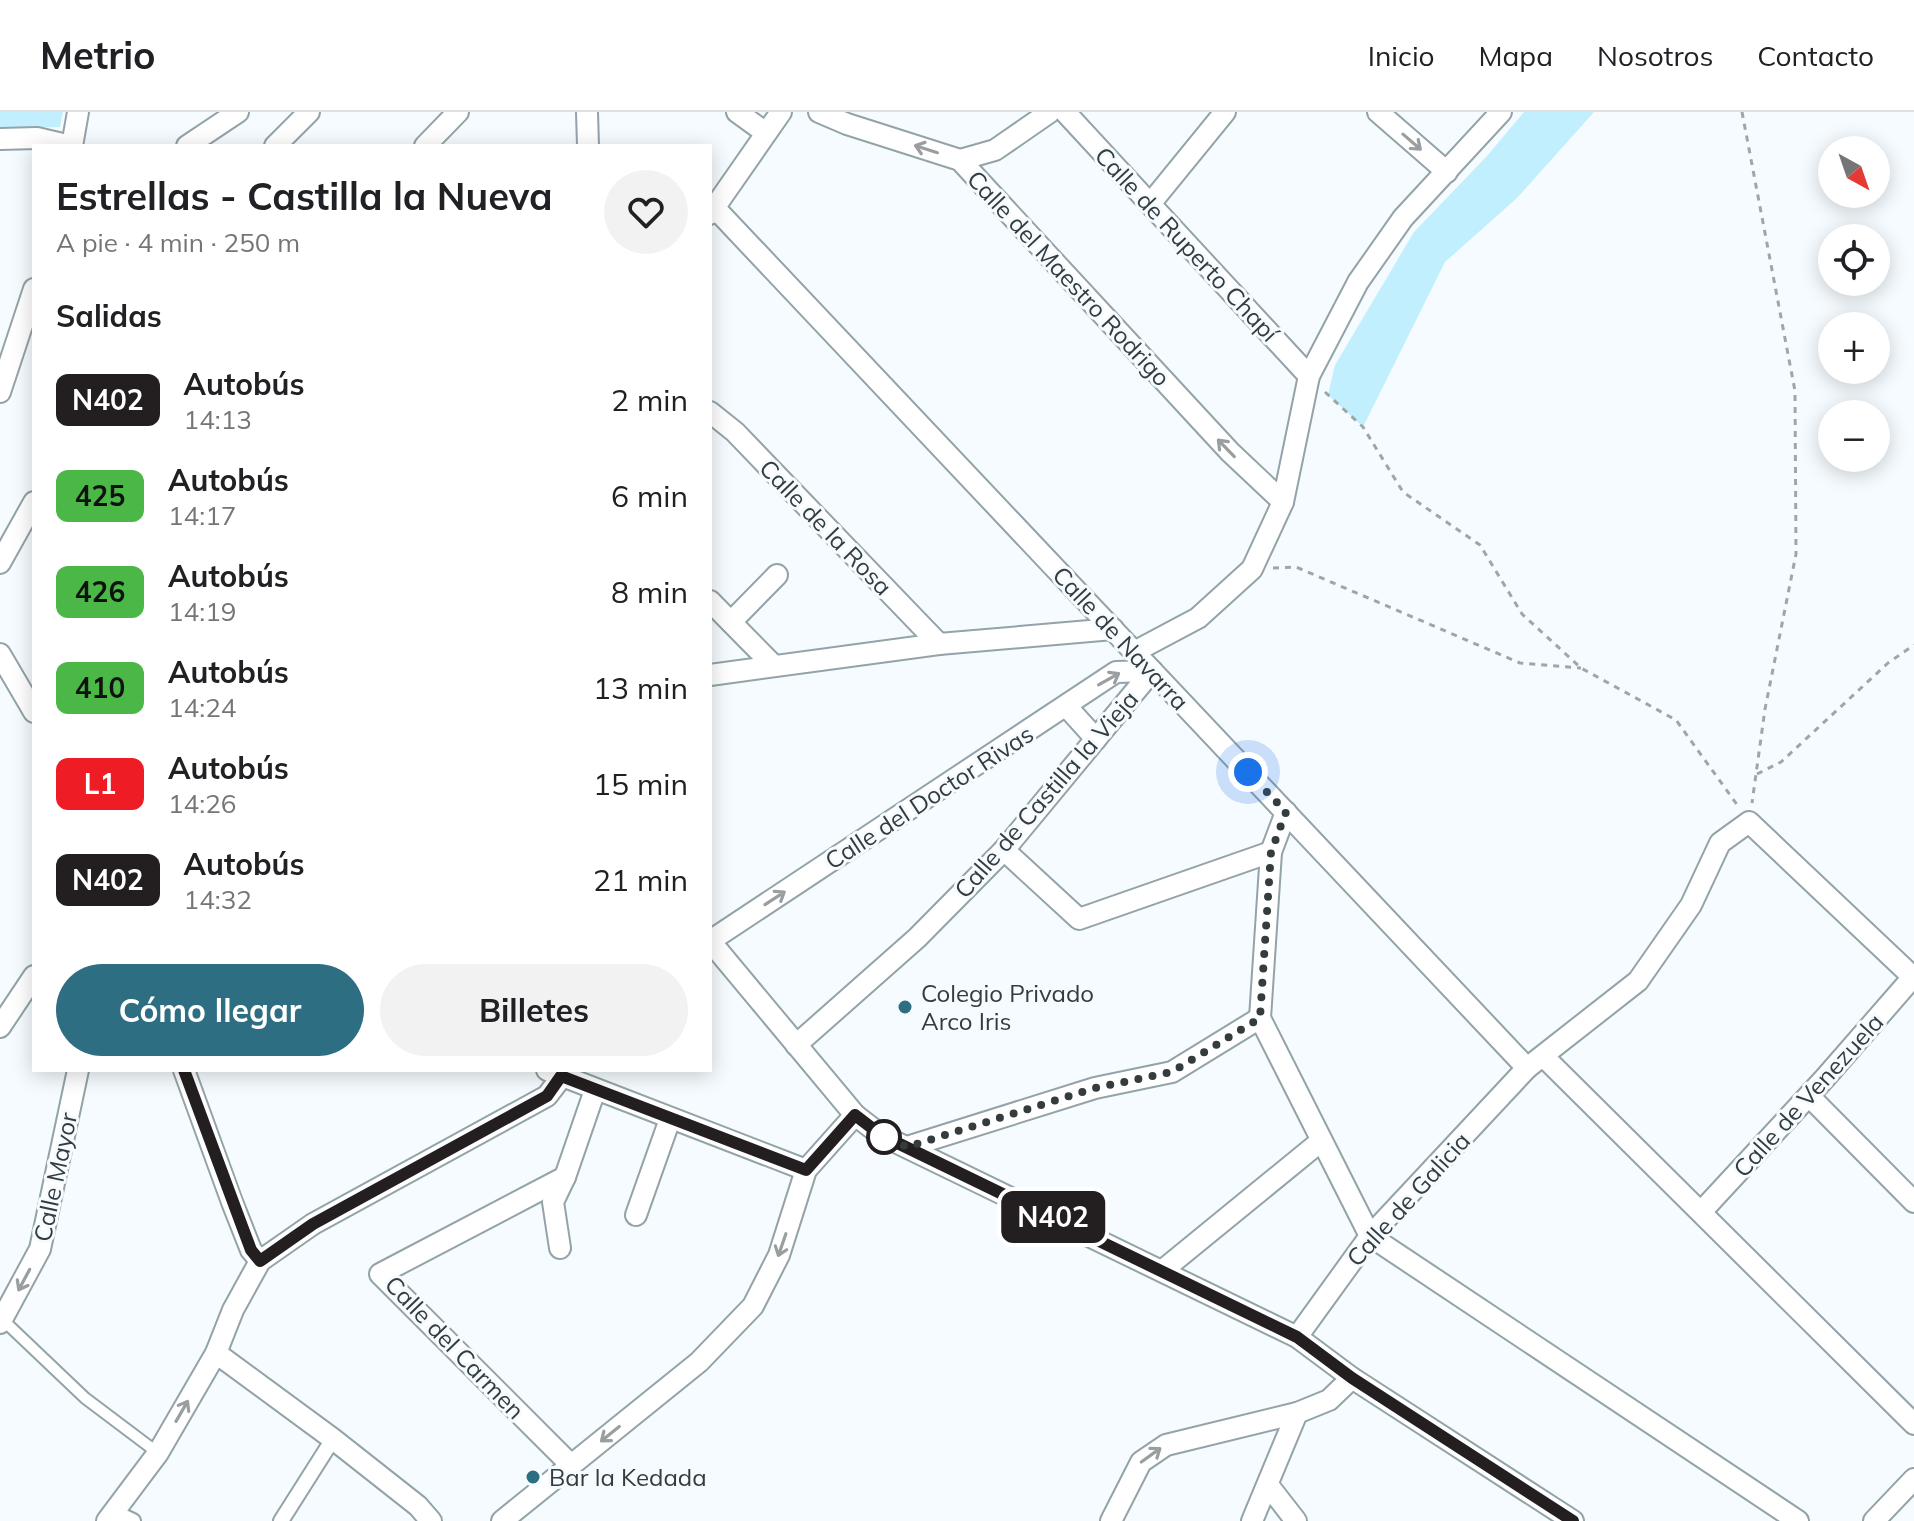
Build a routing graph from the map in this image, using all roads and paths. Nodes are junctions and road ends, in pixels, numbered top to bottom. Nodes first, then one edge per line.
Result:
1 (78, 112) edge
2 (309, 112) edge
3 (458, 112) edge
4 (587, 112) edge
5 (737, 112) edge
6 (781, 112) edge
7 (819, 112) edge
8 (1050, 112) edge
9 (1065, 112) edge
10 (1225, 112) edge
11 (1378, 112) edge
12 (1501, 112) edge
13 (1742, 112) edge
14 (227, 116) edge
15 (766, 133) junction
16 (0, 139) edge
17 (63, 144) edge
18 (72, 144) edge
19 (190, 144) edge
20 (277, 144) edge
21 (427, 144) edge
22 (588, 144) edge
23 (960, 160) junction
24 (1447, 172) junction
25 (1150, 204) junction
26 (712, 210) edge
27 (32, 295) edge
28 (1309, 376) junction
29 (0, 392) edge
30 (712, 414) edge
31 (1283, 502) junction
32 (32, 506) edge
33 (0, 563) edge
34 (1252, 569) junction
35 (777, 575) dead end
36 (712, 603) edge
37 (731, 622) junction
38 (1113, 629) junction
39 (939, 644) junction
40 (1914, 645) edge
41 (1134, 652) junction
42 (0, 654) edge
43 (773, 665) junction
44 (1581, 668) junction
45 (1152, 671) junction
46 (712, 675) edge
47 (1067, 707) junction
48 (32, 709) edge
49 (1096, 739) junction
50 (1756, 774) junction
51 (1286, 812) junction
52 (1749, 822) junction
53 (1004, 850) junction
54 (1271, 852) junction
55 (712, 940) edge
56 (712, 943) edge
57 (1914, 977) edge
58 (32, 979) edge
59 (1260, 1018) junction
60 (0, 1027) edge
61 (796, 1045) junction
62 (1535, 1062) junction
63 (78, 1072) edge
64 (185, 1072) edge
65 (558, 1072) edge
66 (595, 1090) junction
67 (1809, 1096) junction
68 (855, 1115) junction
69 (670, 1119) junction
70 (1321, 1141) junction
71 (907, 1147) junction
72 (806, 1170) junction
73 (565, 1177) junction
74 (1914, 1202) edge
75 (1701, 1212) junction
76 (636, 1215) dead end
77 (1370, 1236) junction
78 (560, 1248) dead end
79 (260, 1261) junction
80 (1163, 1270) junction
81 (1, 1321) edge
82 (1297, 1337) junction
83 (216, 1353) junction
84 (1352, 1378) junction
85 (1297, 1413) junction
86 (1914, 1424) edge
87 (333, 1439) junction
88 (158, 1453) junction
89 (571, 1465) junction
90 (1914, 1479) edge
91 (1268, 1485) junction
92 (118, 1518) edge
93 (281, 1521) edge
94 (431, 1521) edge
95 (502, 1521) edge
96 (1111, 1521) edge
97 (1252, 1521) edge
98 (1296, 1521) edge
99 (1573, 1521) edge
100 (1798, 1521) edge
101 (1874, 1521) edge

1 - 18 street
2 - 20 street
3 - 21 street
4 - 22 street
5 - 15 street
6 - 15 street
23 -> 7 street, Calle del Maestro Rodrigo
8 - 23 street
9 - 25 street, Calle de Ruperto Chapí
10 - 25 street
11 -> 24 street
12 - 24 street
13 - 50 path
14 - 19 street
15 - 26 street
16 - 17 street
31 -> 23 street, Calle del Maestro Rodrigo
24 - 28 street
25 - 28 street, Calle de Ruperto Chapí
26 - 38 street, Calle de Navarra
27 - 29 street
28 - 31 street
28 - 44 path
30 - 39 street, Calle de la Rosa
31 - 34 street
32 - 33 street
34 - 41 street
34 - 44 path
35 - 37 street
36 - 37 street
37 - 43 street
38 - 39 street
38 - 41 street, Calle de Navarra
39 - 43 street
40 - 50 path
41 - 45 street, Calle de Navarra
42 - 48 street
43 - 46 street
44 - 52 path
47 -> 45 street, Calle del Doctor Rivas
45 - 49 street, Calle de Castilla la Vieja
45 - 51 street, Calle de Navarra
47 - 49 street
55 -> 47 street, Calle del Doctor Rivas
49 - 53 street, Calle de Castilla la Vieja
50 - 52 path
51 - 54 street
51 - 62 street, Calle de Navarra
52 - 57 street
52 - 62 street, Calle de Galicia
53 - 54 street
53 - 61 street, Calle de Castilla la Vieja
54 - 59 street
56 - 61 street
57 - 67 street, Calle de Venezuela
58 - 60 street
59 - 70 street
59 - 71 street
61 - 68 street
62 - 75 street, Calle de Navarra
62 - 77 street, Calle de Galicia
63 -> 81 street, Calle Mayor
64 - 79 street
65 - 66 street
65 - 79 street
66 - 69 street
66 - 73 street
67 - 74 street
67 - 75 street, Calle de Venezuela
68 - 71 street
68 - 72 street
69 - 72 street
69 - 76 street
70 - 77 street
70 - 80 street
71 - 80 street
72 -> 89 street
73 - 78 street
73 - 89 street, Calle del Carmen
75 - 86 street, Calle de Navarra
77 - 82 street, Calle de Galicia
77 - 100 street
79 - 83 street
80 - 82 street
81 - 88 lane
82 - 84 street
83 - 87 street
88 -> 83 street
84 - 85 street
84 - 99 street
85 - 91 street
96 -> 85 street
87 - 93 street
87 - 94 street
88 - 92 street
89 - 95 street
90 - 101 street
91 - 97 street
91 - 98 street

